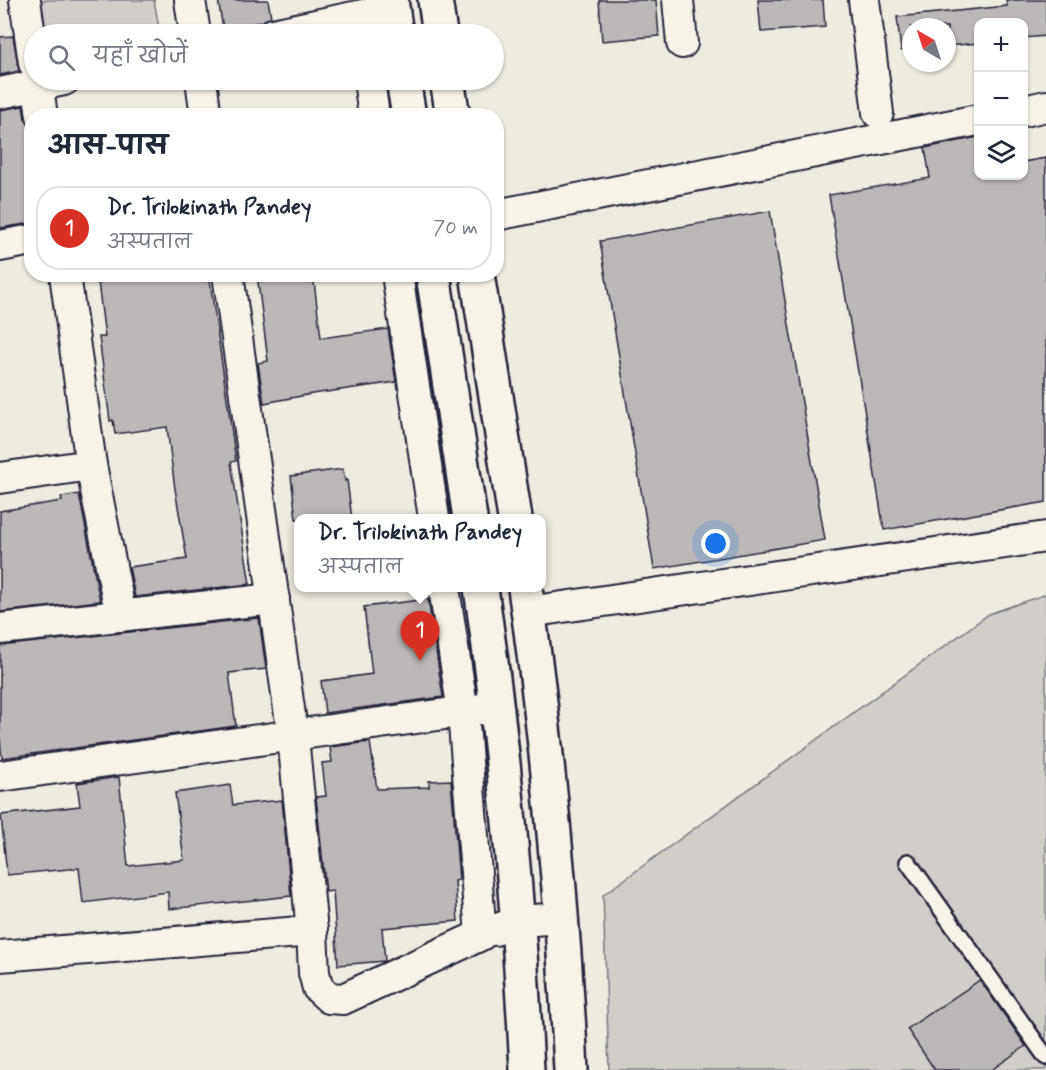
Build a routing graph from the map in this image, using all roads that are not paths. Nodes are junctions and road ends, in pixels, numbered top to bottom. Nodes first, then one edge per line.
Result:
1 (25, 0) edge
2 (190, 0) edge
3 (435, 0) edge
4 (678, 0) edge
5 (864, 0) edge
6 (393, 14) edge
7 (359, 16) edge
8 (31, 24) edge
9 (194, 24) edge
10 (321, 24) edge
11 (439, 24) edge
12 (682, 43) dead end
13 (24, 84) edge
14 (43, 90) edge
15 (202, 90) edge
16 (370, 90) edge
17 (405, 90) edge
18 (449, 90) edge
19 (0, 93) edge
20 (1046, 106) edge
21 (42, 108) edge
22 (205, 108) edge
23 (373, 108) edge
24 (408, 108) edge
25 (452, 108) edge
26 (1028, 110) edge
27 (878, 113) dead end
28 (974, 121) edge
29 (504, 213) edge
30 (24, 242) edge
31 (0, 246) edge
32 (66, 282) edge
33 (229, 282) edge
34 (398, 282) edge
35 (434, 282) edge
36 (478, 282) edge
37 (91, 465) junction
38 (0, 478) edge
39 (433, 514) edge
40 (469, 514) edge
41 (514, 514) edge
42 (1046, 537) edge
43 (445, 592) edge
44 (482, 592) edge
45 (274, 599) junction
46 (526, 600) edge
47 (121, 616) junction
48 (0, 629) edge
49 (498, 707) junction
50 (463, 712) junction
51 (293, 737) junction
52 (0, 776) edge
53 (908, 862) dead end
54 (562, 918) junction
55 (519, 921) junction
56 (312, 931) junction
57 (481, 935) junction
58 (0, 956) edge
59 (1046, 1057) edge
60 (527, 1070) edge
61 (571, 1070) edge

1 - 8 street
2 - 9 street
3 - 11 main road
4 - 12 street
5 - 27 street
6 - 7 street
7 - 10 street
13 - 19 street
14 - 21 street
15 - 22 street
16 - 23 street
17 - 24 main road
18 - 25 main road
20 - 26 street
28 - 29 street
30 - 31 street
32 - 37 street
33 - 45 street
34 - 39 street
35 - 40 main road
36 - 41 main road
37 - 38 street
37 - 47 street
42 - 46 street
43 - 50 street
44 - 49 main road
45 - 47 street
45 - 51 street
46 - 54 main road
47 - 48 street
49 - 50 street
49 - 55 main road
50 - 51 street
50 - 57 street
51 - 52 street
51 - 56 street
53 - 59 lane
54 - 55 street
54 - 61 main road
55 - 57 street
55 - 60 main road
56 - 57 street
56 - 58 street

